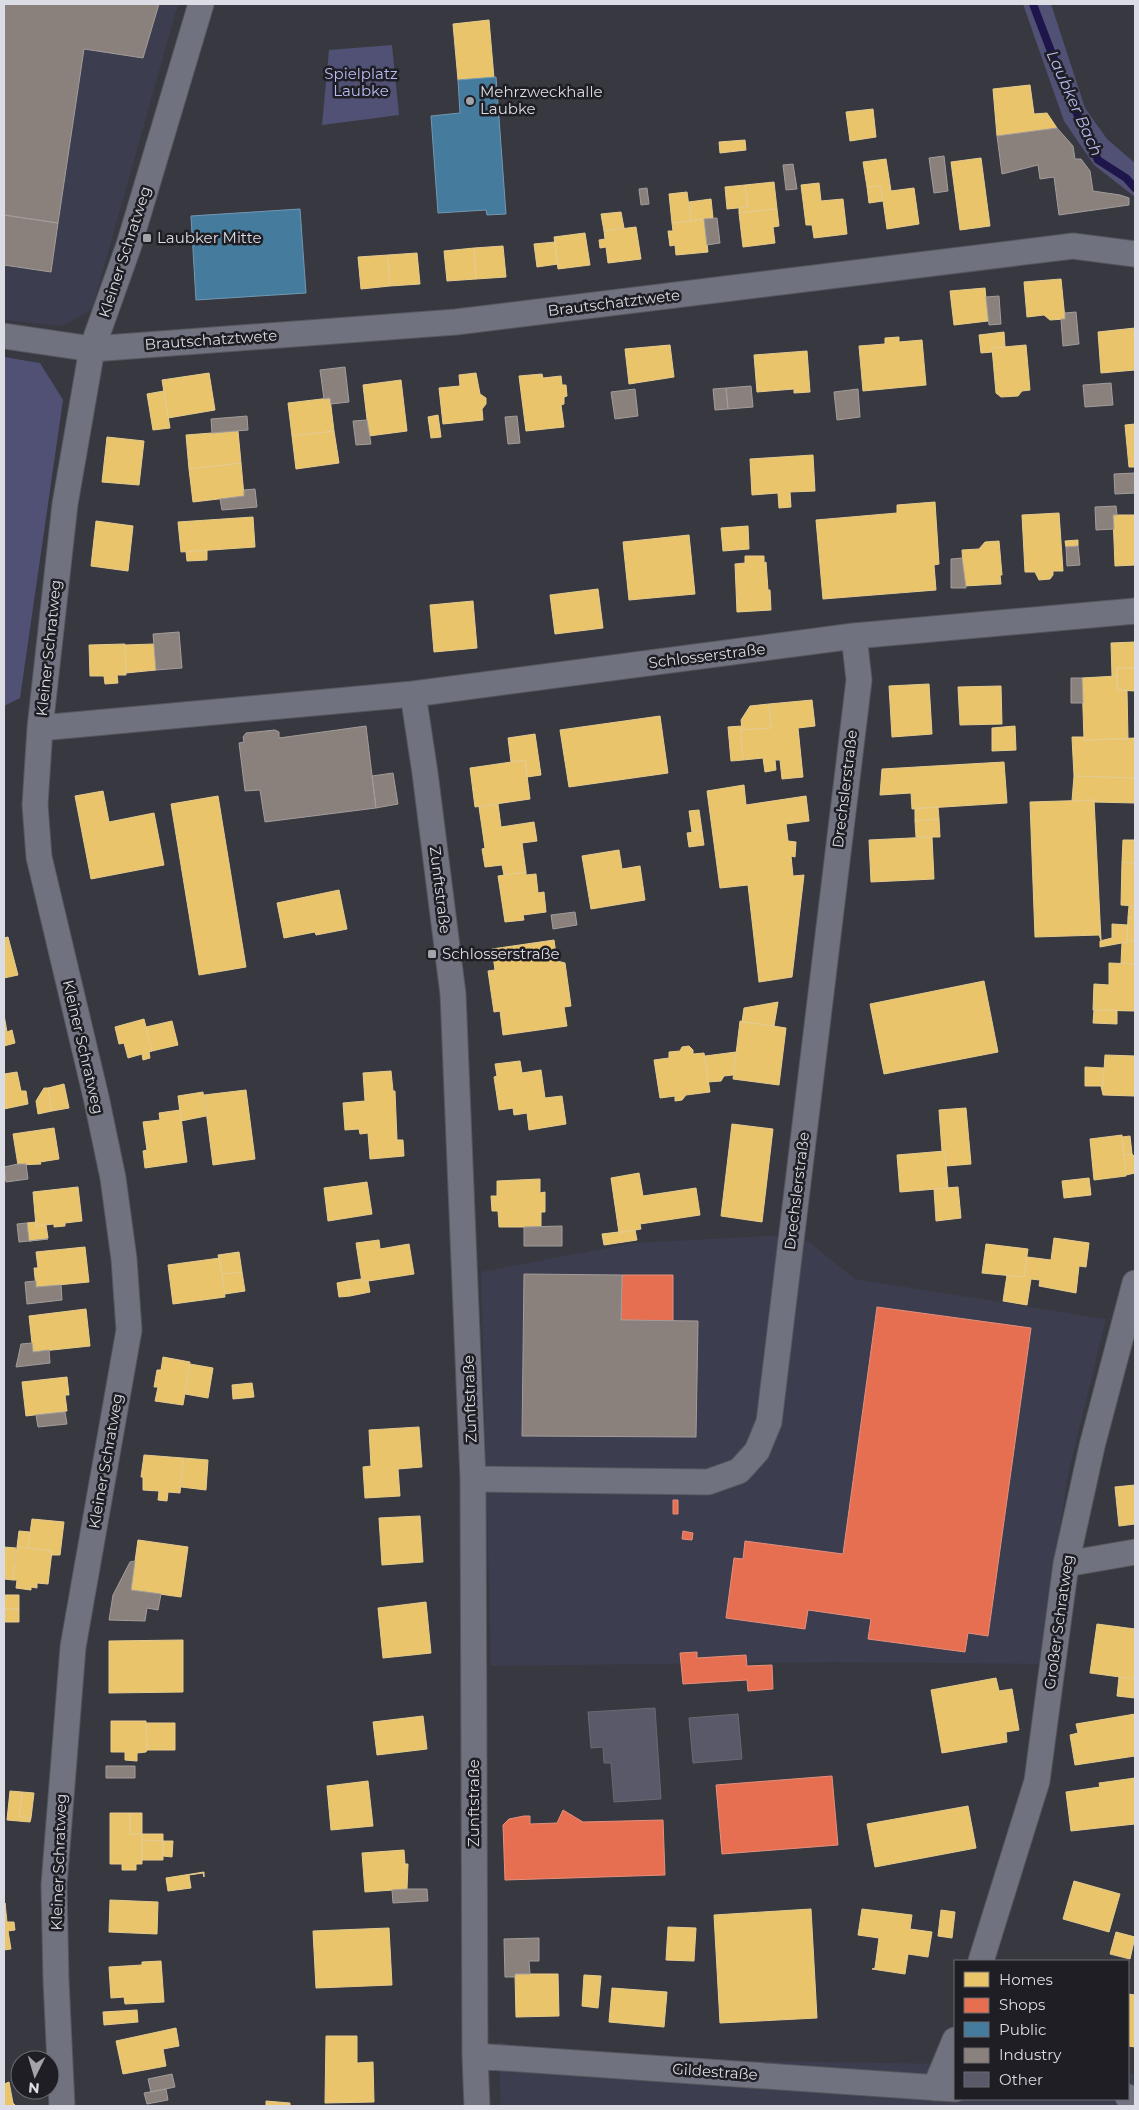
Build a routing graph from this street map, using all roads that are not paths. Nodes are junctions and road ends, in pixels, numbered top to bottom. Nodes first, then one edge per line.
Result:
1 (201, 4) edge
2 (1135, 254) edge
3 (4, 336) edge
4 (92, 349) junction
5 (1135, 611) edge
6 (854, 636) junction
7 (413, 694) junction
8 (40, 728) junction
9 (1135, 1283) edge
10 (473, 1479) junction
11 (1135, 1552) edge
12 (1066, 1564) junction
13 (982, 1960) edge
14 (954, 2045) edge
15 (475, 2056) junction
16 (945, 2088) edge
17 (62, 2106) edge
18 (477, 2106) edge

1 - 4 street, Kleiner Schratweg
2 - 4 street, Brautschatztwete
3 - 4 street, Brautschatztwete
4 - 8 street, Kleiner Schratweg
5 - 6 street, Schlosserstraße
6 - 7 street, Schlosserstraße
6 - 10 street, Drechslerstraße
7 - 8 street, Schlosserstraße
7 - 10 street, Zunftstraße
8 - 17 street, Kleiner Schratweg
9 - 12 street, Großer Schratweg
10 - 15 street, Zunftstraße
11 - 12 street
12 - 13 street, Großer Schratweg
14 - 16 street
15 - 16 street, Gildestraße
15 - 18 street, Zunftstraße

